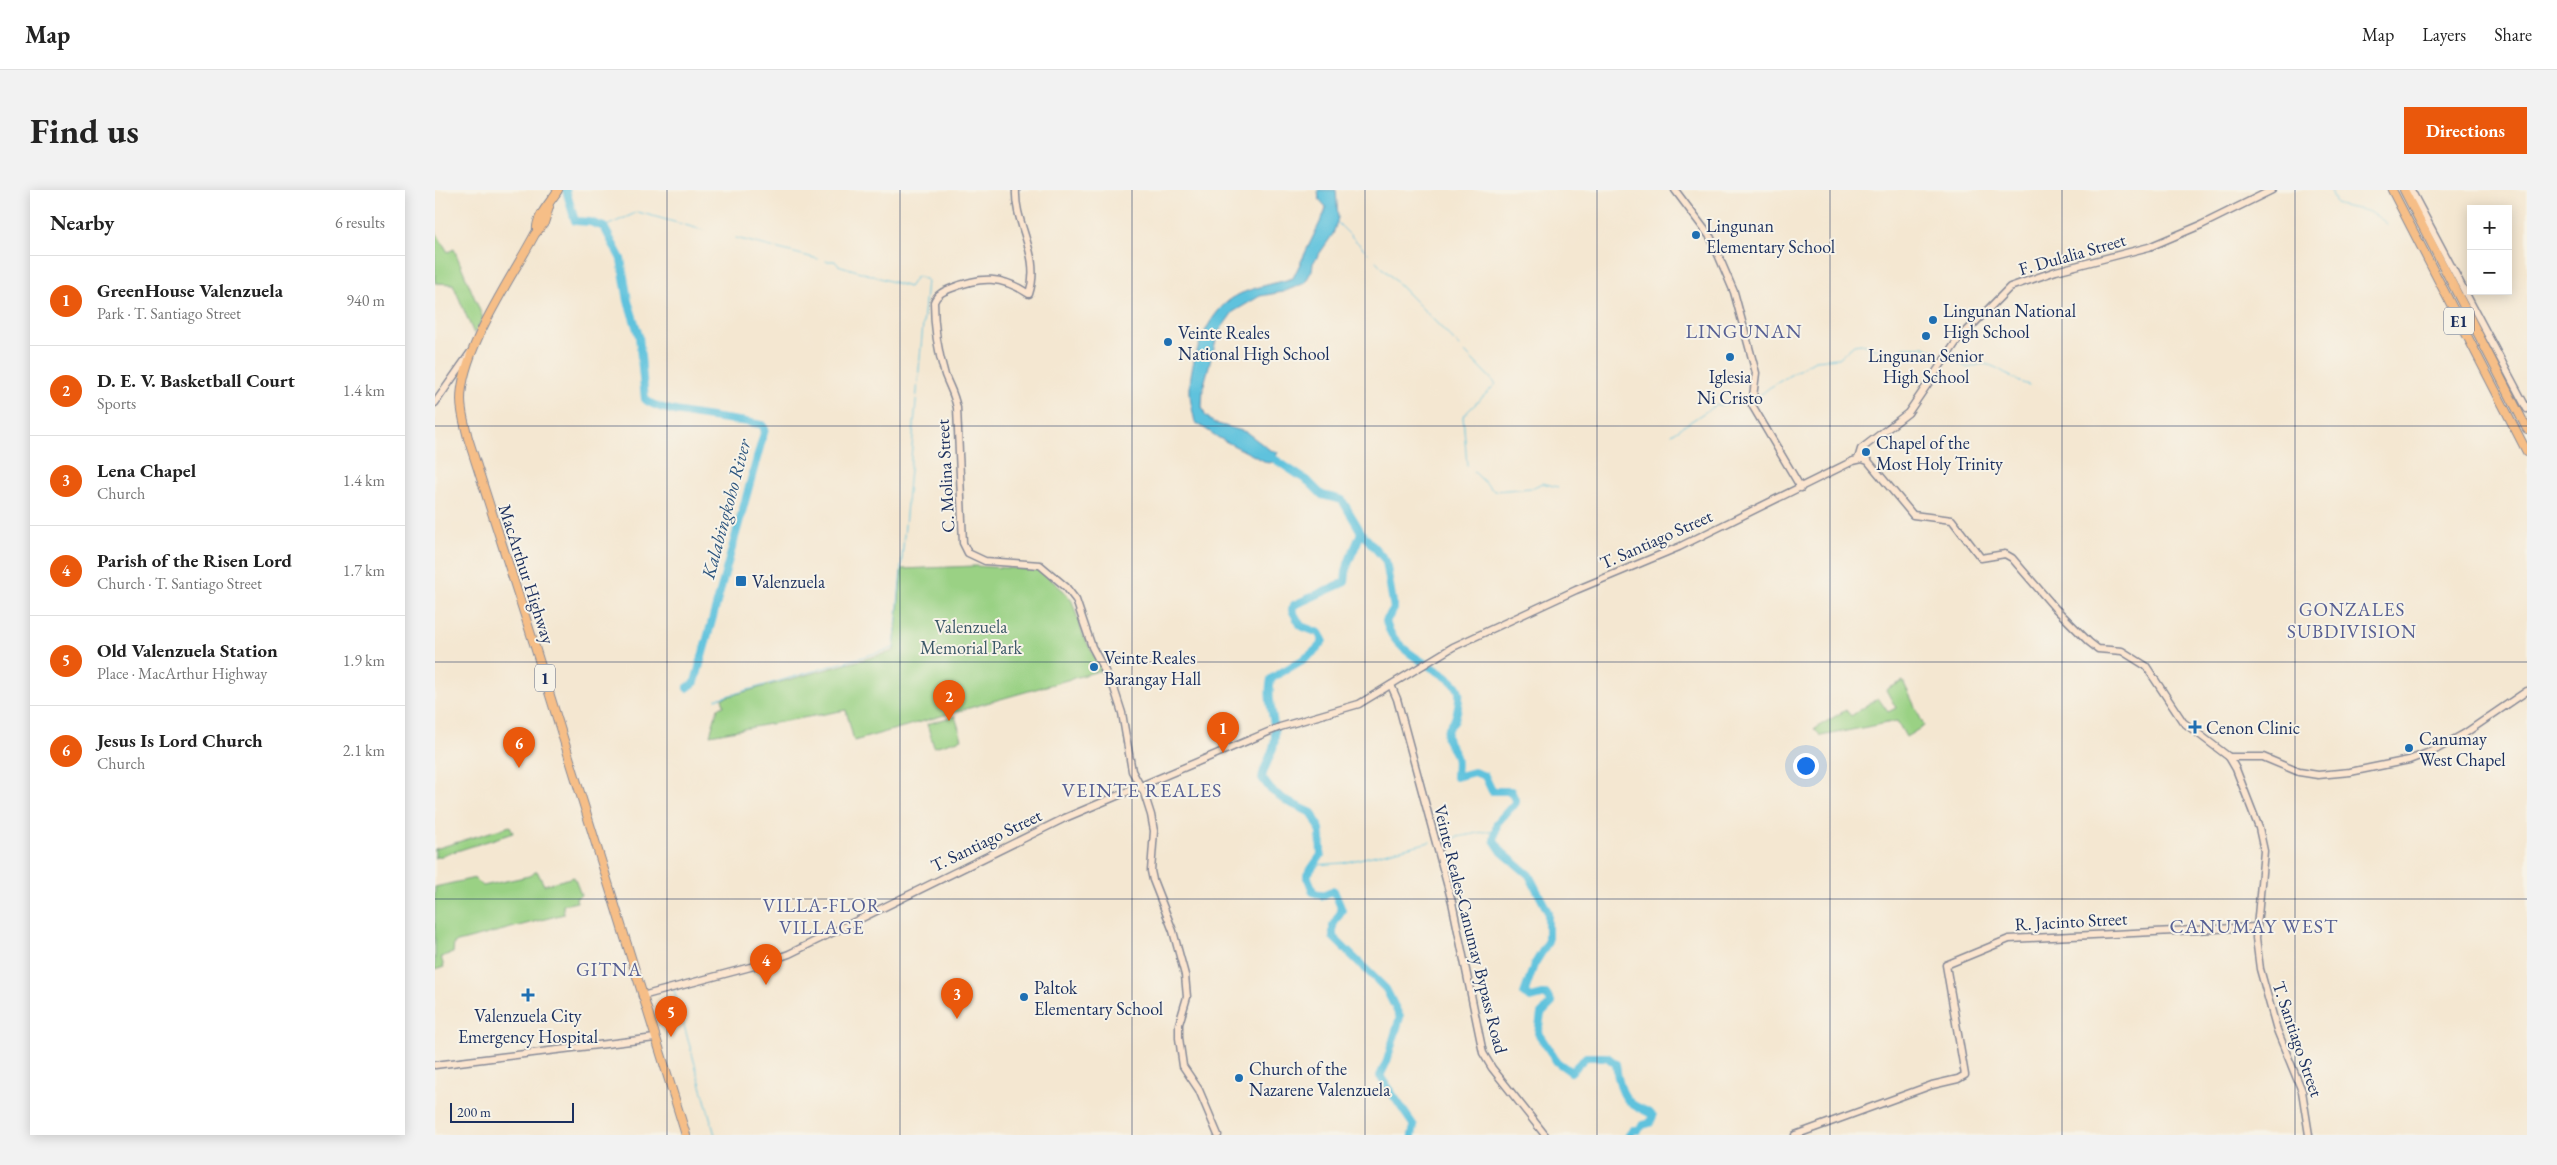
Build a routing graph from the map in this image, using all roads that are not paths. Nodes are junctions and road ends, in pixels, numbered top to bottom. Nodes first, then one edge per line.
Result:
1 (558, 190) edge
2 (1016, 190) edge
3 (1675, 190) edge
4 (2272, 190) edge
5 (2392, 190) edge
6 (2404, 190) edge
7 (2411, 190) edge
8 (474, 348) junction
9 (466, 372) junction
10 (455, 373) junction
11 (435, 403) edge
12 (2527, 409) edge
13 (2527, 429) edge
14 (2527, 452) edge
15 (1858, 459) junction
16 (1801, 488) junction
17 (1391, 685) junction
18 (2527, 691) edge
19 (2229, 757) junction
20 (1140, 786) junction
21 (2257, 927) junction
22 (642, 996) junction
23 (655, 1038) junction
24 (435, 1066) edge
25 (686, 1135) edge
26 (1218, 1135) edge
27 (1545, 1135) edge
28 (1795, 1135) edge
29 (2309, 1135) edge

1 - 8 highway, MacArthur Highway / 1
2 - 20 street, C. Molina Street
3 - 16 street
4 - 15 street, F. Dulalia Street
5 - 14 highway, E1
6 - 13 highway, E1
7 - 12 street
8 - 9 highway, MacArthur Highway / 1
8 - 10 street
9 - 10 street
9 - 22 highway, MacArthur Highway / 1
10 - 11 street
15 - 16 street, T. Santiago Street
15 - 19 street, T. Santiago Street
16 - 17 street, T. Santiago Street
17 - 20 street, T. Santiago Street
17 - 27 street, Veinte Reales-Canumay Bypass Road
18 - 19 street
19 - 21 street, T. Santiago Street
20 - 22 street, T. Santiago Street
20 - 26 street
21 - 28 street, R. Jacinto Street
21 - 29 street, T. Santiago Street
22 - 23 highway, MacArthur Highway / 1
23 - 24 street
23 - 25 highway, MacArthur Highway / 1

